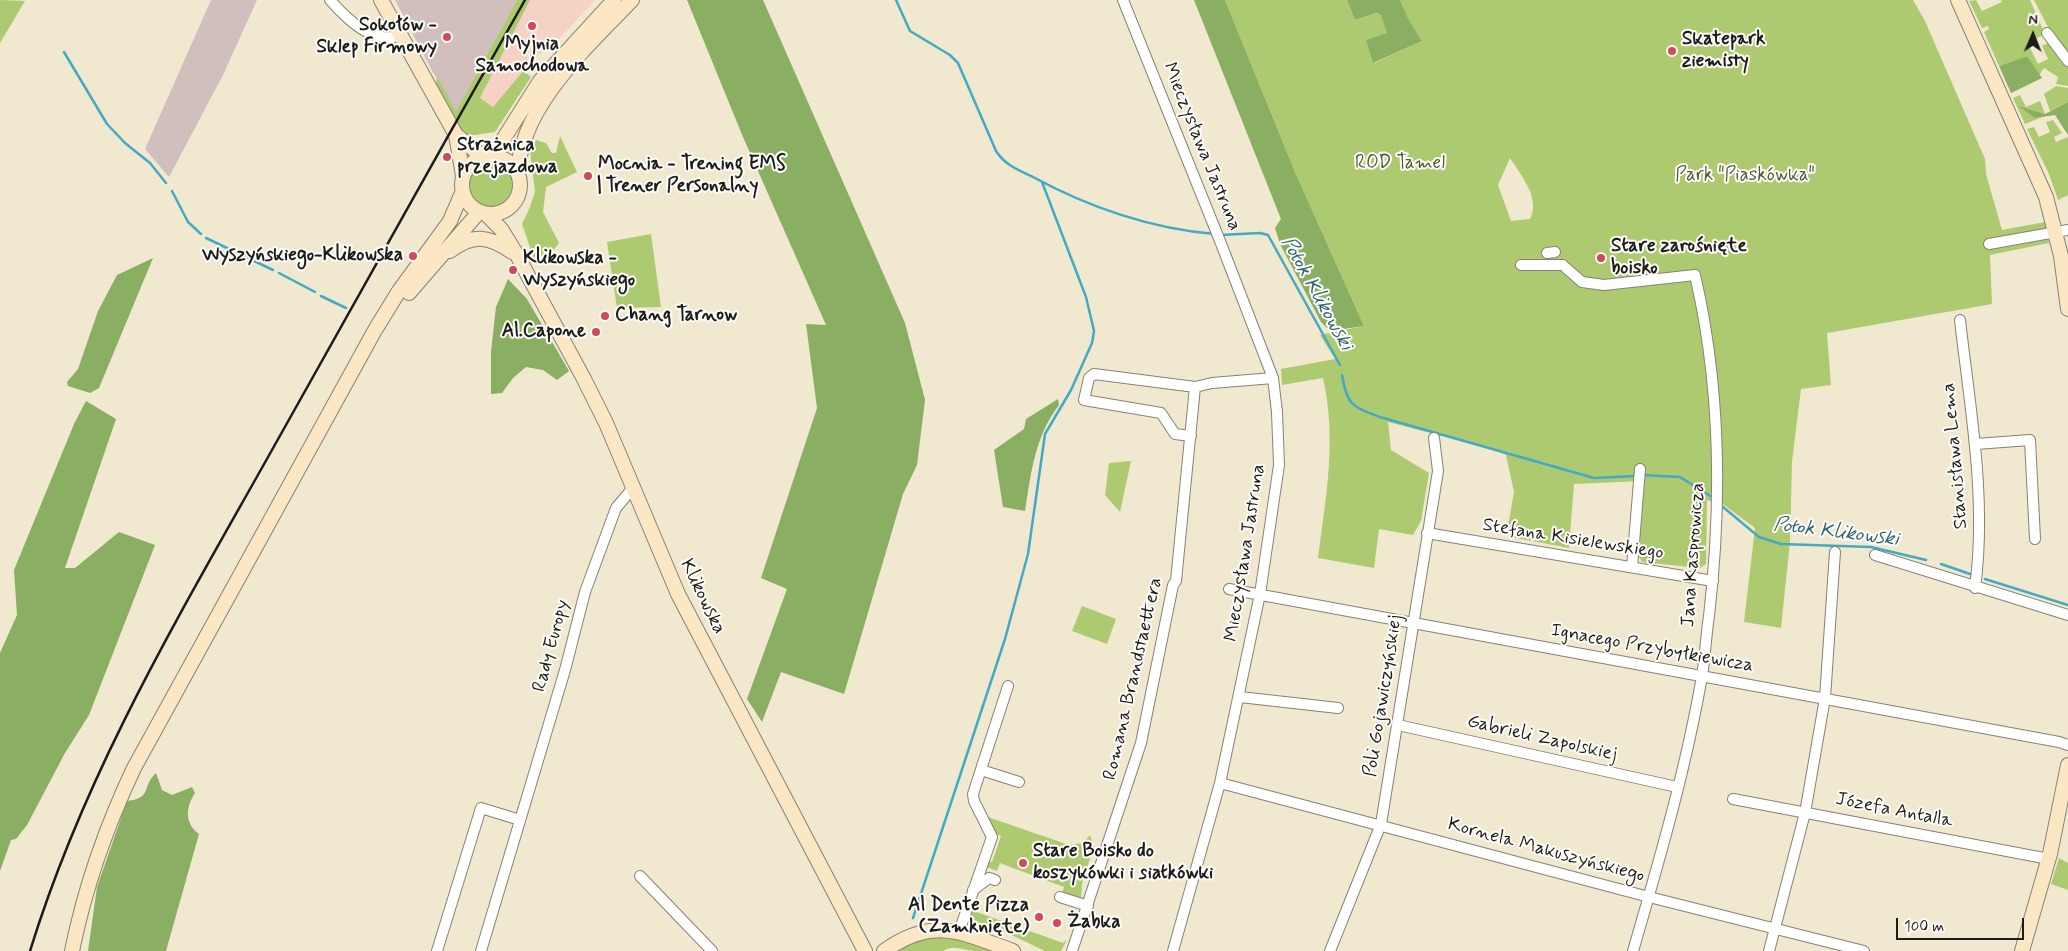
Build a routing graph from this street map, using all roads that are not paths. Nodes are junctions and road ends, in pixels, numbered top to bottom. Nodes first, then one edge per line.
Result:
1 (330, 0) edge
2 (381, 0) edge
3 (614, 0) edge
4 (632, 0) edge
5 (1122, 0) edge
6 (1958, 0) edge
7 (2047, 33) dead end
8 (400, 35) junction
9 (2068, 61) edge
10 (456, 135) junction
11 (486, 156) junction
12 (518, 173) junction
13 (462, 176) junction
14 (462, 193) junction
15 (512, 206) junction
16 (483, 214) junction
17 (2062, 231) edge
18 (1988, 244) dead end
19 (516, 255) junction
20 (439, 261) junction
21 (1521, 265) dead end
22 (2068, 308) edge
23 (1960, 320) dead end
24 (364, 350) junction
25 (1272, 378) junction
26 (1195, 387) junction
27 (1190, 436) junction
28 (1434, 438) dead end
29 (1976, 444) junction
30 (1640, 473) dead end
31 (633, 488) junction
32 (1427, 534) junction
33 (2035, 538) dead end
34 (1835, 552) dead end
35 (1874, 555) dead end
36 (1632, 567) junction
37 (1713, 581) junction
38 (1976, 588) junction
39 (1229, 589) dead end
40 (1260, 594) junction
41 (2068, 615) edge
42 (1414, 624) junction
43 (1702, 676) junction
44 (1008, 686) dead end
45 (1240, 697) junction
46 (1825, 698) junction
47 (1338, 708) dead end
48 (1398, 725) junction
49 (2068, 745) edge
50 (2068, 765) edge
51 (981, 770) junction
52 (1019, 782) dead end
53 (1220, 783) junction
54 (1677, 787) junction
55 (1733, 799) dead end
56 (1805, 813) junction
57 (520, 820) junction
58 (1380, 824) junction
59 (2048, 858) junction
60 (979, 873) junction
61 (640, 876) dead end
62 (973, 890) junction
63 (1649, 897) junction
64 (1059, 899) dead end
65 (1087, 909) junction
66 (1777, 928) junction
67 (959, 932) junction
68 (864, 950) edge
69 (72, 951) edge
70 (437, 951) edge
71 (481, 951) edge
72 (712, 951) edge
73 (884, 951) edge
74 (1013, 951) edge
75 (1072, 951) edge
76 (1173, 951) edge
77 (1330, 951) edge
78 (1633, 951) edge
79 (1769, 951) edge
80 (1864, 951) edge
81 (2022, 951) edge

1 - 8 street
2 - 8 street
3 - 11 street
4 - 12 street
5 - 25 street, Mieczysława Jastruna
6 - 17 street
7 - 9 street
8 - 10 street
10 - 11 street
10 - 13 street
11 - 12 street
11 - 13 street
12 - 15 street
13 - 14 street
14 - 16 street
14 - 24 street
15 - 16 street
15 - 19 street, Klikowska
16 - 19 street, Klikowska
16 - 20 street
17 - 18 street
17 - 22 street
19 - 20 street
19 - 31 street, Klikowska
20 - 24 street
21 - 37 street, Jana Kasprowicza
23 - 29 street, Stanisława Lema
24 - 69 street
25 - 26 street
25 - 40 street, Mieczysława Jastruna
26 - 27 street, Romana Brandstaettera
26 - 27 street
27 - 65 street, Romana Brandstaettera
28 - 32 street, Poli Gojawiczyńskiej
29 - 33 street
29 - 38 street, Stanisława Lema
30 - 36 street
31 - 57 street, Rady Europy
31 - 68 street, Klikowska
32 - 36 street, Stefana Kisielewskiego
32 - 42 street, Poli Gojawiczyńskiej
34 - 46 street
35 - 38 street
36 - 37 street, Stefana Kisielewskiego
37 - 43 street, Jana Kasprowicza
38 - 41 street
39 - 40 street, Ignacego Przybyłkiewicza
40 - 42 street, Ignacego Przybyłkiewicza
40 - 45 street, Mieczysława Jastruna
42 - 43 street, Ignacego Przybyłkiewicza
42 - 48 street, Poli Gojawiczyńskiej
43 - 46 street, Ignacego Przybyłkiewicza
43 - 54 street, Jana Kasprowicza
44 - 51 street
45 - 47 street
45 - 53 street, Mieczysława Jastruna
46 - 49 street, Ignacego Przybyłkiewicza
46 - 56 street
48 - 54 street, Gabrieli Zapolskiej
48 - 58 street, Poli Gojawiczyńskiej
50 - 59 street
51 - 52 street
51 - 60 street
53 - 58 street, Kornela Makuszyńskiego
53 - 76 street, Mieczysława Jastruna
54 - 63 street, Jana Kasprowicza
55 - 56 street, Józefa Antalla
56 - 59 street, Józefa Antalla
56 - 66 street
57 - 70 street
57 - 71 street, Rady Europy
58 - 63 street, Kornela Makuszyńskiego
58 - 77 street, Poli Gojawiczyńskiej
59 - 81 street
60 - 62 street
60 - 62 street
61 - 72 street
62 - 67 street
63 - 66 street, Kornela Makuszyńskiego
63 - 78 street, Jana Kasprowicza
64 - 65 street
65 - 75 street, Romana Brandstaettera
66 - 79 street
66 - 80 street, Kornela Makuszyńskiego
67 - 73 street
67 - 74 street

